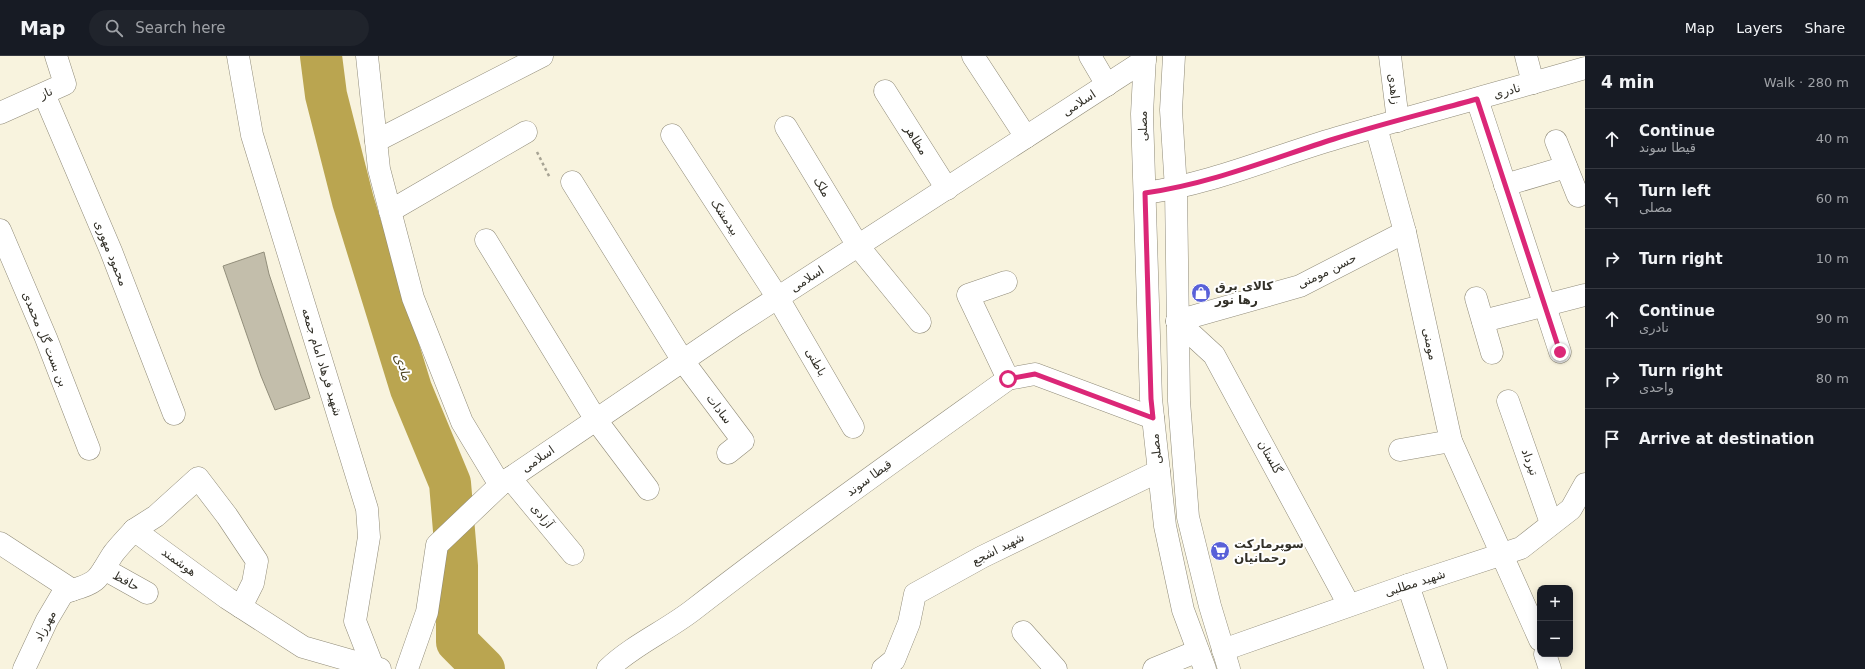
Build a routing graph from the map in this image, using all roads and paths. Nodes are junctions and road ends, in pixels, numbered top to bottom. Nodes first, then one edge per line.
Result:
1 (56, 56) edge
2 (238, 56) edge
3 (367, 56) edge
4 (542, 56) edge
5 (973, 56) edge
6 (1090, 56) edge
7 (1390, 56) edge
8 (1526, 56) edge
9 (1145, 58) edge
10 (1177, 58) edge
11 (1585, 68) edge
12 (1533, 84) junction
13 (1107, 85) junction
14 (885, 91) dead end
15 (44, 94) junction
16 (1477, 99) junction
17 (0, 113) edge
18 (1398, 121) junction
19 (786, 127) dead end
20 (1376, 127) junction
21 (526, 132) joint
22 (672, 135) dead end
23 (1026, 137) junction
24 (1556, 141) dead end
25 (376, 142) junction
26 (1566, 166) junction
27 (572, 182) joint
28 (1505, 185) junction
29 (947, 189) junction
30 (1176, 189) junction
31 (1145, 193) junction
32 (1578, 196) dead end
33 (390, 211) junction
34 (0, 230) edge
35 (1405, 232) junction
36 (486, 240) dead end
37 (858, 246) junction
38 (1006, 282) dead end
39 (1585, 295) edge
40 (778, 298) junction
41 (1476, 298) dead end
42 (1544, 304) junction
43 (1177, 321) junction
44 (1483, 321) junction
45 (920, 322) dead end
46 (1560, 352) dead end
47 (1492, 353) dead end
48 (683, 361) junction
49 (1008, 379) junction
50 (1508, 401) dead end
51 (174, 414) dead end
52 (1153, 418) junction
53 (596, 420) junction
54 (853, 427) dead end
55 (1451, 441) junction
56 (89, 448) dead end
57 (1400, 450) dead end
58 (728, 453) dead end
59 (1159, 471) junction
60 (505, 481) junction
61 (648, 488) dead end
62 (1584, 488) edge
63 (1551, 523) junction
64 (134, 530) junction
65 (0, 543) edge
66 (573, 554) dead end
67 (1503, 555) junction
68 (104, 569) junction
69 (1408, 585) junction
70 (72, 590) junction
71 (147, 593) dead end
72 (1349, 605) junction
73 (241, 607) junction
74 (1023, 632) dead end
75 (1537, 633) edge
76 (1546, 657) edge
77 (1226, 659) edge
78 (1202, 660) edge
79 (375, 668) edge
80 (24, 669) edge
81 (407, 669) edge
82 (608, 669) edge
83 (883, 669) edge
84 (1056, 669) edge
85 (1154, 669) edge
86 (1436, 669) edge
87 (1550, 669) edge

1 - 15 street, ناز
2 - 79 street, شهید فرهاد امام جمعه
3 - 25 street
4 - 25 street
5 - 23 street
6 - 13 street
7 - 18 street, زاهدی
8 - 12 street
9 - 13 street, اسلامی
9 - 31 street, مصلی
10 - 30 street
11 - 12 street, نادری
12 - 16 street, نادری
13 - 23 street, اسلامی
14 - 29 street, مظاهر
15 - 17 street, ناز
15 - 51 street, محمود مهوری
16 - 18 street, نادری
16 - 28 street
18 - 20 street, نادری
19 - 37 street, ملک
20 - 30 street, نادری
20 - 35 street, مومنی
21 - 27 path
21 - 33 street
22 - 40 street, بیدمشک
23 - 29 street, اسلامی
24 - 26 street
25 - 33 street
26 - 28 street
26 - 32 street
27 - 48 street
28 - 42 street
29 - 37 street, اسلامی
30 - 31 street, نادری
30 - 43 street
31 - 52 street, مصلی
33 - 60 street
34 - 56 street, بن بست گل محمدی
35 - 43 street, حسن مومنی
35 - 55 street, مومنی
36 - 53 street
37 - 40 street, اسلامی
37 - 45 street, ملک
38 - 49 street
39 - 42 street
40 - 48 street, اسلامی
40 - 54 street, باطنی
41 - 44 street
42 - 44 street
42 - 46 street
43 - 72 street, گلستان
43 - 77 street
44 - 47 street
48 - 53 street, اسلامی
48 - 58 street, سادات
49 - 52 street, قیطا سوند
49 - 82 street, قیطا سوند
50 - 63 street, تیرداد
52 - 59 street, مصلی
53 - 60 street, اسلامی
53 - 61 street
55 - 57 street
55 - 67 street, مومنی
59 - 78 street, مصلی
59 - 83 street, شهید اشجع
60 - 66 street, آزادی
60 - 81 street, اسلامی
62 - 63 street, شهید مطلبی
63 - 67 street, شهید مطلبی
64 - 68 street
64 - 73 street, هوشمند
64 - 73 street
65 - 70 street
67 - 69 street, شهید مطلبی
67 - 75 street, مومنی
68 - 70 street
68 - 71 street, حافظ
69 - 72 street, شهید مطلبی
69 - 86 street
70 - 80 street, مهرزاد
72 - 77 street, شهید مطلبی
73 - 79 street, هوشمند
74 - 84 street
76 - 87 street
78 - 85 street

